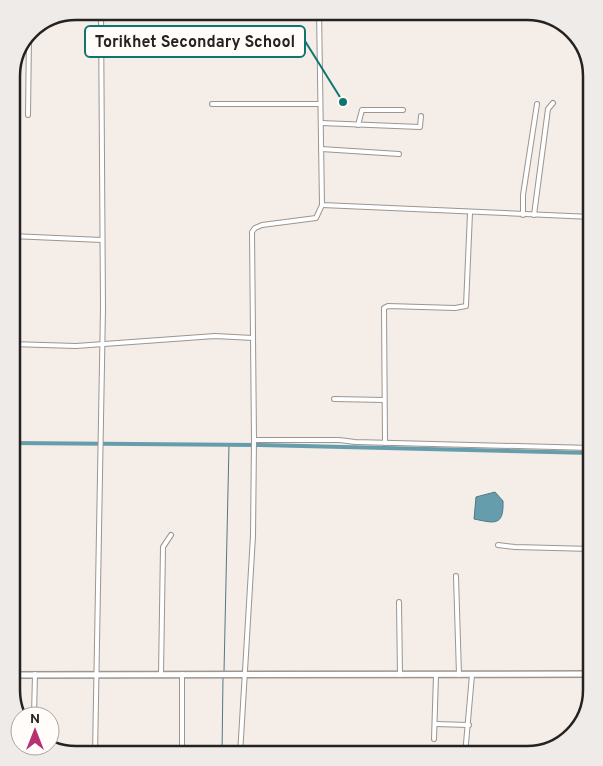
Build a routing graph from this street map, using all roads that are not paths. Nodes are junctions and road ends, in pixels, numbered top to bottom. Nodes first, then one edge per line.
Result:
1 (101, 20) edge
2 (319, 20) edge
3 (30, 44) edge
4 (553, 103) dead end
5 (212, 104) dead end
6 (320, 104) junction
7 (537, 104) dead end
8 (403, 110) dead end
9 (28, 115) dead end
10 (421, 116) dead end
11 (321, 122) junction
12 (358, 124) junction
13 (321, 149) junction
14 (399, 154) dead end
15 (322, 205) junction
16 (470, 213) junction
17 (523, 215) junction
18 (534, 215) junction
19 (583, 217) edge
20 (20, 236) edge
21 (102, 240) junction
22 (253, 338) junction
23 (20, 344) edge
24 (102, 345) junction
25 (334, 399) dead end
26 (384, 400) junction
27 (254, 442) junction
28 (385, 443) junction
29 (583, 448) edge
30 (171, 535) dead end
31 (498, 545) dead end
32 (583, 549) edge
33 (456, 576) dead end
34 (399, 602) dead end
35 (20, 674) edge
36 (35, 674) junction
37 (96, 674) junction
38 (161, 674) junction
39 (182, 674) junction
40 (246, 674) junction
41 (459, 674) junction
42 (472, 674) junction
43 (583, 674) edge
44 (400, 675) junction
45 (436, 675) junction
46 (34, 706) edge
47 (435, 724) junction
48 (469, 725) junction
49 (434, 739) dead end
50 (95, 746) edge
51 (182, 746) edge
52 (241, 746) edge
53 (467, 746) edge

1 - 21 street
2 - 6 street
3 - 9 street
4 - 18 street
5 - 6 street
6 - 11 street
7 - 17 street
8 - 12 street
10 - 12 street
11 - 12 street
11 - 13 street
13 - 14 street
13 - 15 street
15 - 16 street
15 - 22 street
16 - 17 street
16 - 26 street
17 - 18 street
18 - 19 street
20 - 21 street
21 - 24 street
22 - 24 street
22 - 27 street
23 - 24 street
24 - 37 street
25 - 26 street
26 - 28 street
27 - 28 street
27 - 40 street
28 - 29 street
30 - 38 street
31 - 32 street
33 - 41 street
34 - 44 street
35 - 36 street
36 - 37 street
36 - 46 street
37 - 38 street
37 - 50 street
38 - 39 street
39 - 40 street
39 - 51 street
40 - 44 street
40 - 52 street
41 - 42 street
41 - 45 street
42 - 43 street
42 - 48 street
44 - 45 street
45 - 47 street
47 - 48 street
47 - 49 street
48 - 53 street

